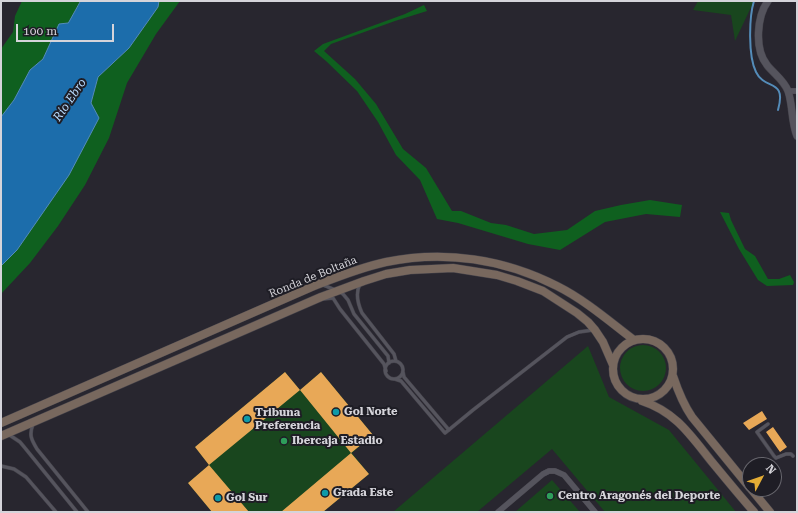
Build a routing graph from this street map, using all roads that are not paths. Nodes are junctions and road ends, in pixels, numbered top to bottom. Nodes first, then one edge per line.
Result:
1 (768, 1) edge
2 (788, 91) junction
3 (797, 91) edge
4 (797, 136) edge
5 (364, 281) junction
6 (317, 285) junction
7 (338, 290) junction
8 (313, 300) junction
9 (595, 330) junction
10 (634, 340) junction
11 (396, 361) junction
12 (389, 363) junction
13 (612, 365) junction
14 (386, 371) junction
15 (403, 372) junction
16 (673, 376) junction
17 (395, 379) junction
18 (638, 400) junction
19 (35, 421) junction
20 (1, 423) edge
21 (768, 424) dead end
22 (449, 430) junction
23 (4, 435) edge
24 (793, 456) dead end
25 (1, 466) edge
26 (742, 478) edge
27 (758, 497) edge
28 (56, 512) edge
29 (77, 512) edge
30 (88, 512) edge
31 (498, 512) edge
32 (595, 512) edge
33 (754, 512) edge
34 (770, 512) edge

1 - 2 street
2 - 3 street
2 - 4 street
5 - 7 main road, Ronda de Boltaña
5 - 9 main road, Ronda de Boltaña
5 - 11 lane
6 - 7 lane
6 - 10 main road, Ronda de Boltaña
6 - 20 main road, Ronda de Boltaña
7 - 8 main road, Ronda de Boltaña
7 - 12 lane
8 - 14 lane
8 - 19 main road, Ronda de Boltaña
9 - 13 main road, Ronda de Boltaña
9 - 22 lane
10 - 13 main road
10 - 16 main road
11 - 12 lane
11 - 15 lane
12 - 14 lane
13 - 18 main road, Ronda de Boltaña
14 - 17 lane
15 - 17 lane
15 - 22 lane
16 - 18 main road
16 - 26 main road
17 - 22 lane
18 - 33 main road, Ronda de Boltaña
19 - 23 main road, Ronda de Boltaña
19 - 30 lane
21 - 24 lane
23 - 29 lane
25 - 28 lane
27 - 34 main road
31 - 32 street

